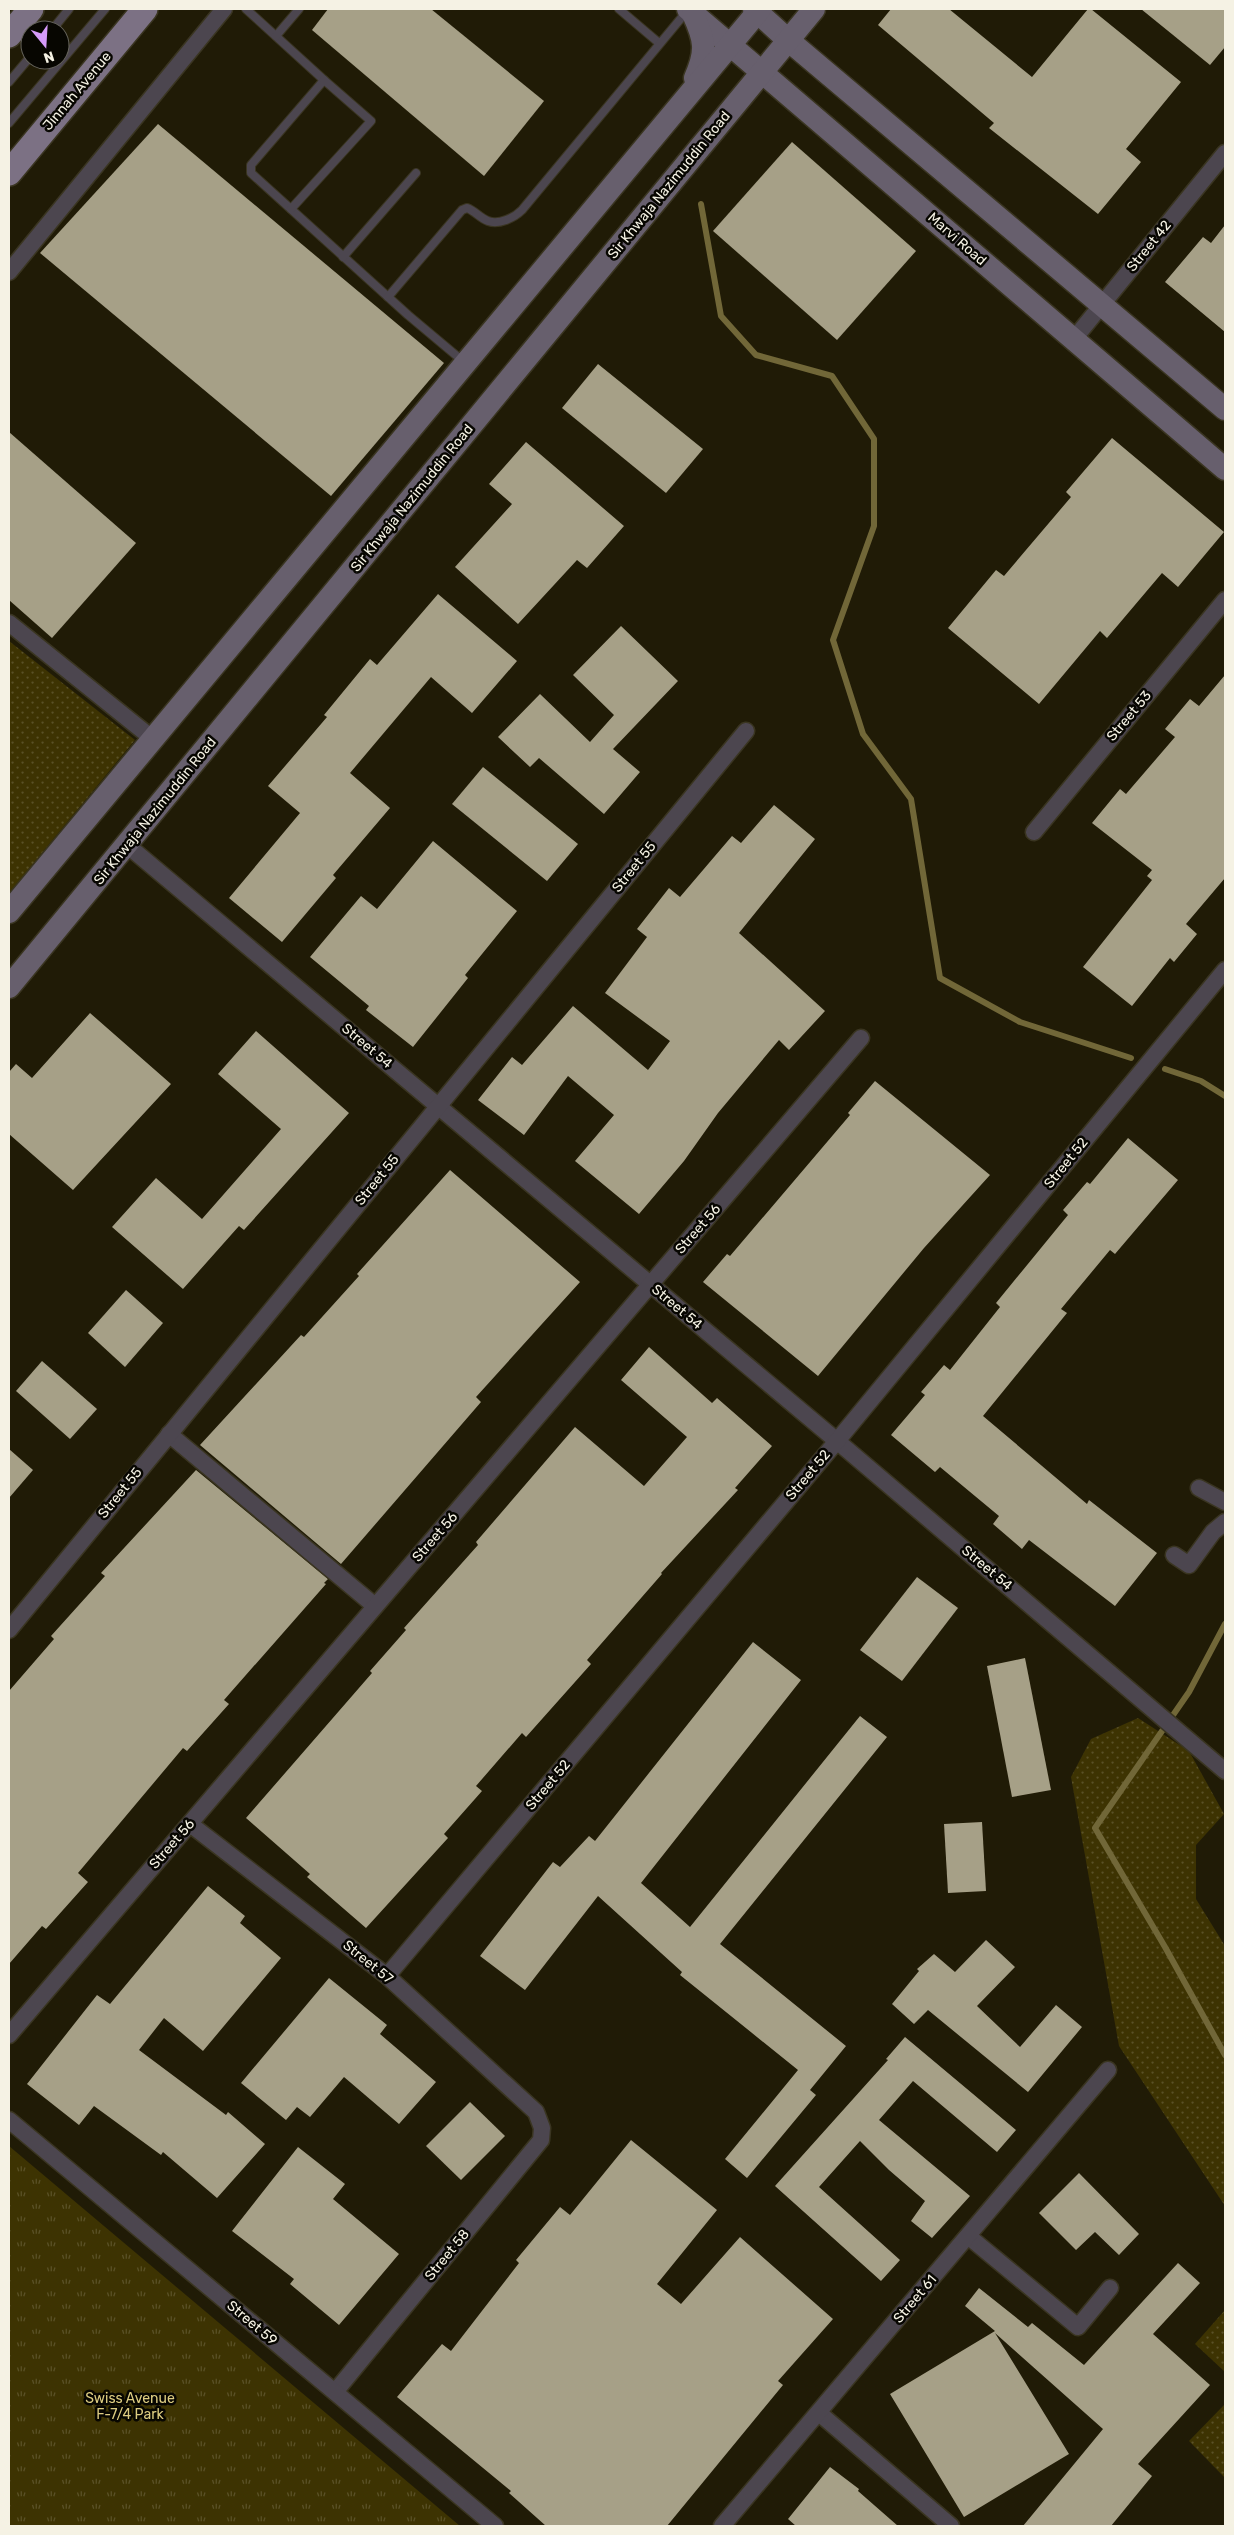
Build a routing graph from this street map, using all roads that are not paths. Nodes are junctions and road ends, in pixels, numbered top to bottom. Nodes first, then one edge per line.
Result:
1 (31, 9) edge
2 (69, 9) edge
3 (106, 9) edge
4 (145, 9) edge
5 (224, 9) edge
6 (246, 9) edge
7 (299, 9) edge
8 (619, 9) edge
9 (814, 9) edge
10 (690, 10) edge
11 (757, 10) edge
12 (60, 20) edge
13 (9, 35) edge
14 (276, 36) junction
15 (788, 40) junction
16 (659, 42) junction
17 (729, 44) junction
18 (20, 68) edge
19 (762, 71) junction
20 (324, 80) junction
21 (9, 82) edge
22 (685, 99) junction
23 (9, 123) edge
24 (1225, 153) edge
25 (9, 173) edge
26 (416, 173) dead end
27 (291, 209) junction
28 (343, 257) junction
29 (9, 272) edge
30 (388, 297) junction
31 (1101, 305) junction
32 (1074, 339) junction
33 (465, 362) junction
34 (1225, 409) edge
35 (1225, 469) edge
36 (1225, 600) edge
37 (9, 623) edge
38 (746, 731) dead end
39 (153, 739) junction
40 (1034, 832) dead end
41 (128, 845) junction
42 (9, 912) edge
43 (1225, 970) edge
44 (9, 987) edge
45 (861, 1038) dead end
46 (438, 1106) junction
47 (651, 1284) junction
48 (169, 1434) junction
49 (837, 1440) junction
50 (1198, 1488) dead end
51 (1225, 1502) edge
52 (1225, 1522) edge
53 (1174, 1555) dead end
54 (375, 1606) junction
55 (9, 1630) edge
56 (1225, 1771) edge
57 (190, 1824) junction
58 (387, 1976) junction
59 (9, 2035) edge
60 (1108, 2070) dead end
61 (536, 2112) joint
62 (9, 2120) edge
63 (968, 2236) junction
64 (1110, 2288) dead end
65 (335, 2392) junction
66 (819, 2413) junction
67 (495, 2526) edge
68 (722, 2526) edge
69 (951, 2526) edge

1 - 13 main road
2 - 12 lane
3 - 23 lane
4 - 25 main road, Jinnah Avenue
5 - 29 street
6 - 14 lane
7 - 14 lane
8 - 16 lane
9 - 15 main road, Sir Khwaja Nazimuddin Road
10 - 16 lane
10 - 17 main road, Marvi Road
10 - 22 main road
11 - 15 main road
11 - 17 main road
14 - 20 lane
15 - 19 main road, Sir Khwaja Nazimuddin Road
15 - 31 main road
16 - 30 lane
17 - 19 main road, Marvi Road
17 - 22 main road
18 - 21 lane
19 - 32 main road, Marvi Road
19 - 41 main road, Sir Khwaja Nazimuddin Road
20 - 27 lane
20 - 27 lane
22 - 33 main road
24 - 31 street, Street 42
26 - 28 lane
27 - 28 lane
28 - 30 lane
30 - 33 lane
31 - 32 street, Street 42
31 - 34 main road
32 - 35 main road, Marvi Road
33 - 39 main road
36 - 40 street, Street 53
37 - 39 street
38 - 46 street, Street 55
39 - 42 main road
41 - 44 main road, Sir Khwaja Nazimuddin Road
41 - 46 street, Street 54
43 - 49 street, Street 52
45 - 47 street, Street 56
46 - 47 street, Street 54
46 - 48 street, Street 55
47 - 49 street, Street 54
47 - 54 street, Street 56
48 - 54 street
48 - 55 street, Street 55
49 - 56 street, Street 54
49 - 58 street, Street 52
50 - 51 street
52 - 53 street
54 - 57 street, Street 56
57 - 58 street, Street 57
57 - 59 street, Street 56
58 - 61 street, Street 57
60 - 63 street, Street 61
61 - 65 street, Street 58
62 - 65 street, Street 59
63 - 64 street
63 - 66 street, Street 61
65 - 67 street, Street 59
66 - 68 street, Street 61
66 - 69 street

